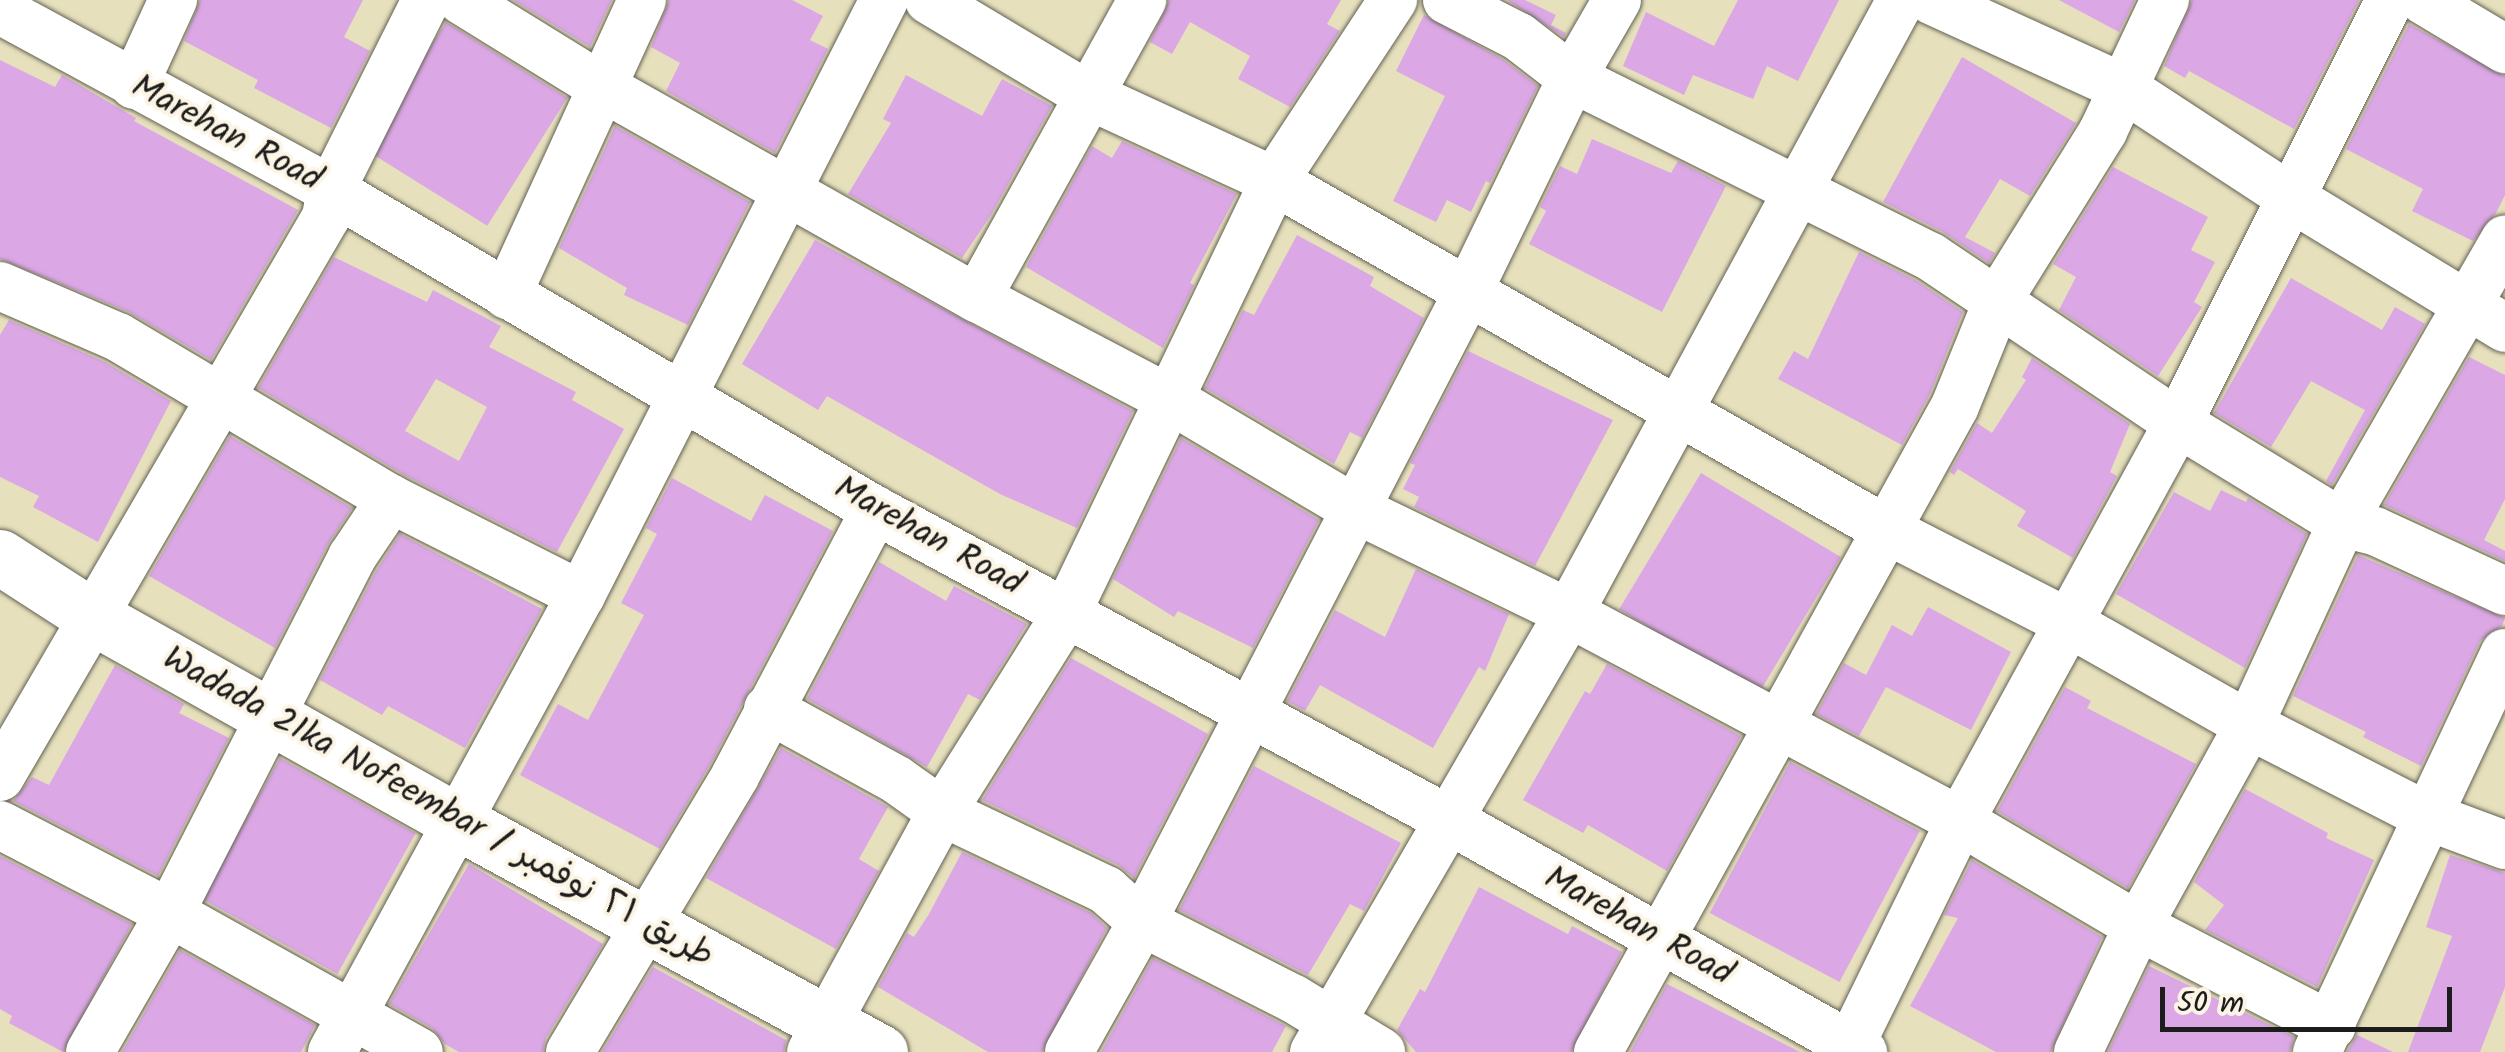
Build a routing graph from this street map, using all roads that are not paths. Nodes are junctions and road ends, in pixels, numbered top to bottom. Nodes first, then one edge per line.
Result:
1 (173, 0) edge
2 (426, 0) edge
3 (461, 0) edge
4 (642, 0) edge
5 (884, 0) edge
6 (929, 0) edge
7 (1142, 0) edge
8 (1393, 0) edge
9 (1447, 0) edge
10 (1617, 0) edge
11 (1901, 0) edge
12 (1931, 0) edge
13 (2165, 0) edge
14 (2390, 0) edge
15 (2422, 0) edge
16 (0, 10) edge
17 (2505, 49) edge
18 (1572, 78) junction
19 (134, 85) junction
20 (602, 87) junction
21 (2122, 87) junction
22 (1088, 95) junction
23 (1274, 181) junction
24 (789, 188) junction
25 (1798, 188) junction
26 (331, 190) junction
27 (2293, 199) junction
28 (2505, 240) edge
29 (1468, 294) junction
30 (508, 295) junction
31 (977, 298) junction
32 (4, 299) edge
33 (1998, 300) junction
34 (2485, 317) edge
35 (682, 395) junction
36 (219, 396) junction
37 (1171, 400) junction
38 (1681, 410) junction
39 (2178, 424) junction
40 (391, 499) junction
41 (1353, 508) junction
42 (875, 510) junction
43 (2342, 523) junction
44 (1885, 529) junction
45 (0, 558) edge
46 (2505, 591) edge
47 (581, 595) junction
48 (1066, 614) junction
49 (1569, 614) junction
50 (92, 616) junction
51 (2065, 622) junction
52 (2505, 654) edge
53 (768, 709) junction
54 (1250, 711) junction
55 (272, 714) junction
56 (2249, 725) junction
57 (1781, 727) junction
58 (0, 777) edge
59 (942, 812) junction
60 (2427, 816) junction
61 (1449, 820) junction
62 (456, 821) junction
63 (1960, 821) junction
64 (0, 825) edge
65 (2505, 845) edge
66 (170, 913) junction
67 (1142, 922) junction
68 (648, 925) junction
69 (2138, 926) junction
70 (1662, 941) junction
71 (342, 1033) edge
72 (818, 1037) edge
73 (1322, 1038) edge
74 (2324, 1039) edge
75 (1853, 1050) edge
76 (90, 1052) edge
77 (419, 1052) edge
78 (570, 1052) edge
79 (880, 1052) edge
80 (1068, 1052) edge
81 (1381, 1052) edge
82 (1598, 1052) edge
83 (2078, 1052) edge

1 - 19 street
2 - 26 street
3 - 20 street
4 - 20 street
5 - 24 street
6 - 22 street
7 - 22 street
8 - 23 street
9 - 18 street
10 - 18 street
11 - 25 street
12 - 21 street
13 - 21 street
14 - 27 street
15 - 17 street
16 - 19 street, Marehan Road
18 - 25 street
18 - 29 street
19 - 26 street, Marehan Road
20 - 24 street
20 - 30 street
21 - 27 street
21 - 33 street
22 - 23 street
22 - 31 street
23 - 29 street
23 - 37 street
24 - 31 street
24 - 35 street
25 - 33 street
25 - 38 street
26 - 30 street, Marehan Road
26 - 36 street
27 - 34 street
27 - 39 street
28 - 34 street
29 - 38 street
29 - 41 street
30 - 35 street, Marehan Road
31 - 37 street
32 - 36 street
33 - 39 street
33 - 44 street
34 - 43 street
35 - 42 street, Marehan Road
35 - 47 street
36 - 40 street
36 - 50 street
37 - 41 street
37 - 48 street
38 - 44 street
38 - 49 street
39 - 43 street
39 - 51 street
40 - 47 street
40 - 55 street
41 - 49 street
41 - 54 street
42 - 48 street, Marehan Road
42 - 53 street
43 - 46 street
43 - 56 street
44 - 51 street
44 - 57 street
45 - 50 street, Wadada 21ka Nofeembar / طريق ٢١ نوفمبر
47 - 62 street
48 - 54 street, Marehan Road
48 - 59 street
49 - 57 street
49 - 61 street
50 - 55 street, Wadada 21ka Nofeembar / طريق ٢١ نوفمبر
50 - 58 street
51 - 56 street
51 - 63 street
52 - 60 street
53 - 59 street
53 - 68 street
54 - 61 street, Marehan Road
54 - 67 street
55 - 62 street, Wadada 21ka Nofeembar / طريق ٢١ نوفمبر
55 - 66 street
56 - 60 street
56 - 69 street
57 - 63 street
57 - 70 street
59 - 67 street
59 - 72 street
60 - 65 street
60 - 74 street
61 - 70 street, Marehan Road
61 - 73 street
62 - 68 street, Wadada 21ka Nofeembar / طريق ٢١ نوفمبر
62 - 71 street
63 - 69 street
63 - 75 street
64 - 66 street
66 - 71 street
66 - 76 street
67 - 73 street
67 - 80 street
68 - 72 street, Wadada 21ka Nofeembar / طريق ٢١ نوفمبر
68 - 78 street
69 - 74 street
69 - 83 street
70 - 75 street, Marehan Road
70 - 82 street
71 - 77 street
72 - 79 street, Wadada 21ka Nofeembar / طريق ٢١ نوفمبر
73 - 81 street

